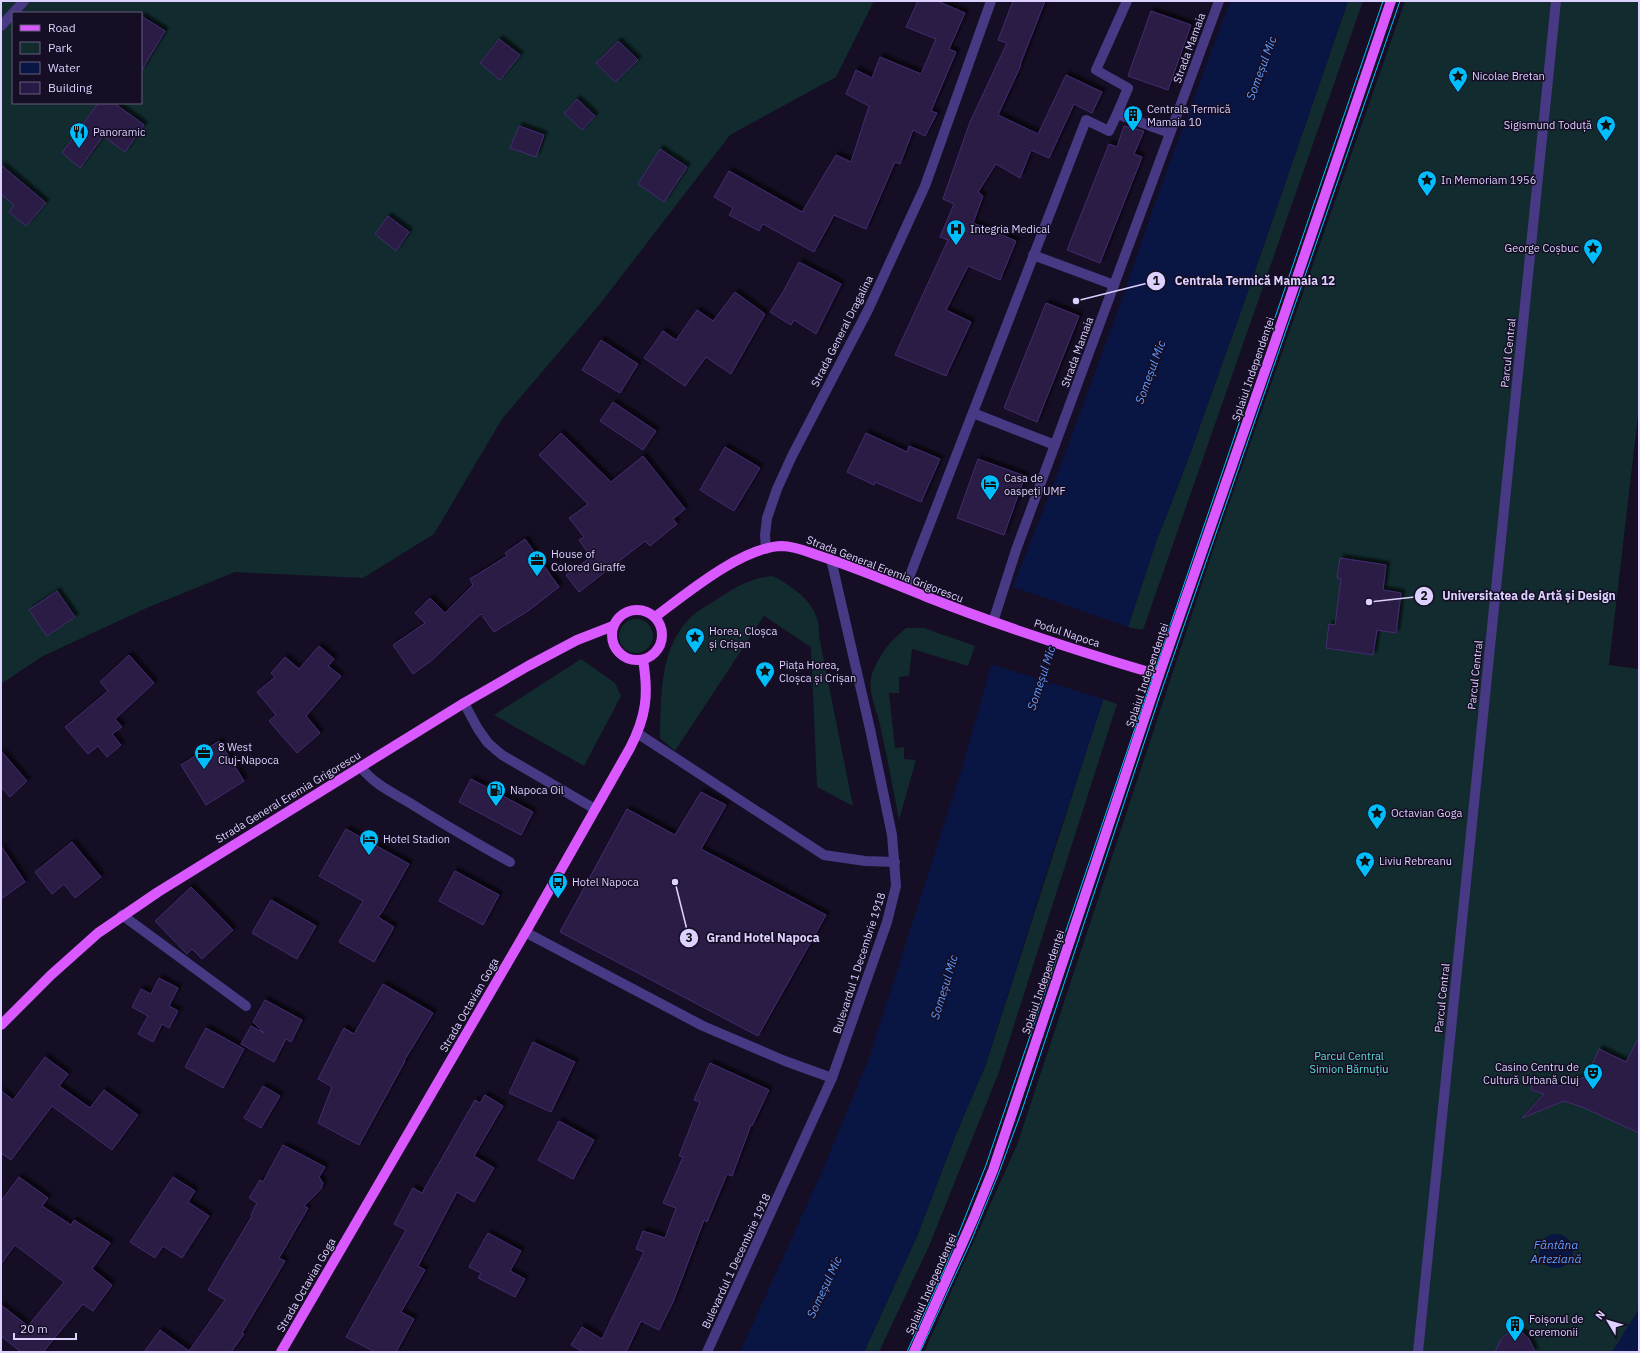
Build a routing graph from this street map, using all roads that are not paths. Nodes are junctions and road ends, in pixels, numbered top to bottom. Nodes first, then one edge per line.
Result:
1 (24, 1) edge
2 (991, 1) edge
3 (1127, 1) edge
4 (1219, 1) edge
5 (1391, 1) edge
6 (1556, 1) edge
7 (14, 12) edge
8 (12, 14) edge
9 (1, 26) edge
10 (1117, 114) junction
11 (1170, 134) junction
12 (1033, 255) junction
13 (1114, 284) junction
14 (973, 412) junction
15 (1055, 445) junction
16 (766, 549) junction
17 (830, 560) junction
18 (905, 588) junction
19 (655, 617) junction
20 (993, 622) junction
21 (613, 626) junction
22 (1008, 627) joint
23 (643, 660) junction
24 (1159, 675) junction
25 (464, 703) junction
26 (637, 733) junction
27 (361, 767) junction
28 (595, 809) junction
29 (510, 862) dead end
30 (895, 862) junction
31 (122, 915) junction
32 (525, 932) junction
33 (246, 1006) dead end
34 (1, 1025) edge
35 (832, 1078) junction
36 (281, 1352) edge
37 (707, 1352) edge
38 (914, 1352) edge
39 (1418, 1352) edge

1 - 7 street
2 - 16 street, Strada General Dragalina
3 - 10 street
4 - 11 street, Strada Mamaia
5 - 24 main road, Splaiul Independenței
6 - 39 street, Parcul Central
8 - 9 street
10 - 11 street
10 - 12 street
11 - 13 street, Strada Mamaia
12 - 13 street
12 - 14 street
13 - 15 street, Strada Mamaia
14 - 15 street
14 - 18 street
15 - 20 street, Strada Mamaia
16 - 17 main road, Strada General Eremia Grigorescu
16 - 19 main road
17 - 18 main road, Strada General Eremia Grigorescu
17 - 30 street, Bulevardul 1 Decembrie 1918
18 - 20 main road, Strada General Eremia Grigorescu
19 - 21 main road
19 - 23 main road
20 - 22 main road, Strada General Eremia Grigorescu
21 - 23 main road
21 - 25 main road, Strada General Eremia Grigorescu
22 - 24 main road, Podul Napoca
23 - 26 main road, Strada Octavian Goga
24 - 38 main road, Splaiul Independenței
25 - 27 main road, Strada General Eremia Grigorescu
25 - 28 street
26 - 28 main road, Strada Octavian Goga
26 - 30 street
27 - 29 street
27 - 31 main road, Strada General Eremia Grigorescu
28 - 32 main road, Strada Octavian Goga
30 - 35 street, Bulevardul 1 Decembrie 1918
31 - 33 street
31 - 34 main road, Strada General Eremia Grigorescu
32 - 35 street
32 - 36 main road, Strada Octavian Goga
35 - 37 street, Bulevardul 1 Decembrie 1918

